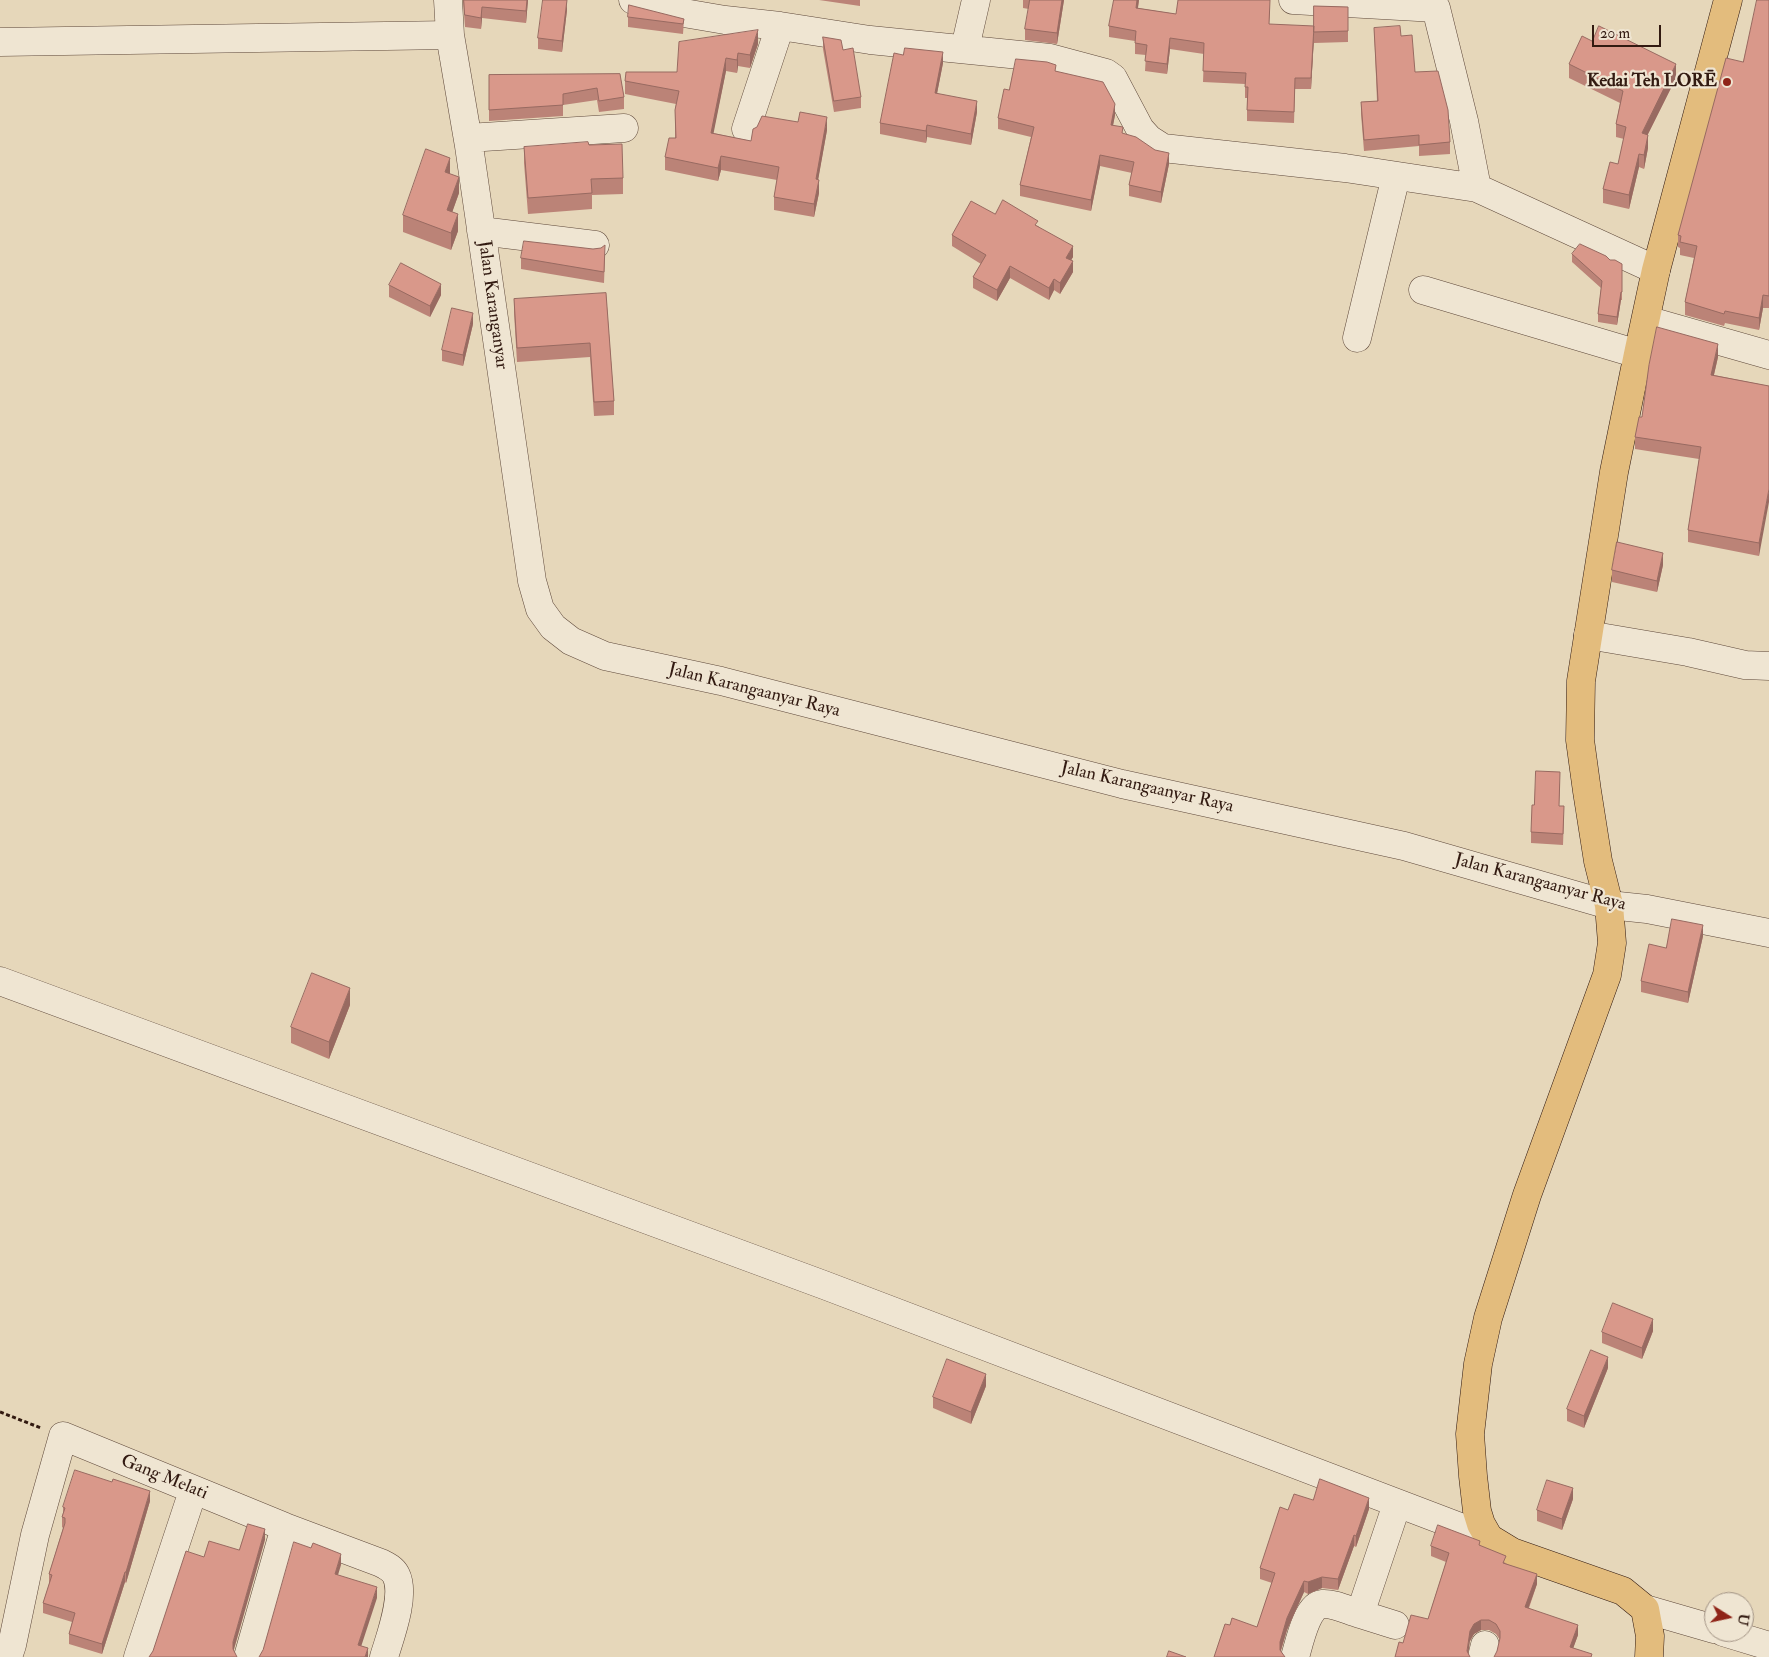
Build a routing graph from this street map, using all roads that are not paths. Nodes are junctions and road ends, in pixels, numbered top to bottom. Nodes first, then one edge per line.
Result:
1 (448, 0) edge
2 (633, 0) edge
3 (976, 0) edge
4 (1293, 0) edge
5 (1728, 0) edge
6 (1436, 4) edge
7 (673, 5) edge
8 (780, 26) junction
9 (450, 35) junction
10 (0, 42) edge
11 (964, 48) junction
12 (624, 128) dead end
13 (746, 129) dead end
14 (468, 138) junction
15 (1396, 176) junction
16 (1477, 188) junction
17 (481, 231) junction
18 (594, 245) dead end
19 (1656, 270) junction
20 (1423, 290) dead end
21 (1646, 320) junction
22 (1357, 338) dead end
23 (1638, 354) junction
24 (1769, 354) edge
25 (540, 610) joint
26 (1588, 635) junction
27 (1769, 666) edge
28 (1610, 904) junction
29 (1769, 933) edge
30 (0, 982) edge
31 (193, 1491) junction
32 (1397, 1504) junction
33 (285, 1527) junction
34 (1489, 1538) junction
35 (1644, 1608) junction
36 (1360, 1614) junction
37 (1395, 1625) dead end
38 (1704, 1626) edge
39 (1754, 1642) edge
40 (1769, 1646) edge
41 (15, 1653) edge
42 (138, 1657) edge
43 (248, 1657) edge
44 (384, 1657) edge
45 (1295, 1657) edge
46 (1649, 1657) edge

1 - 9 street, Jalan Karanganyar
2 - 7 street
3 - 11 street
4 - 6 street
5 - 19 main road
6 - 16 street
7 - 8 street
8 - 11 street
8 - 13 street
9 - 10 street
9 - 14 street, Jalan Karanganyar
11 - 15 street
12 - 14 street
14 - 17 street, Jalan Karanganyar
15 - 16 street
15 - 22 street
16 - 19 street
17 - 18 street
17 - 25 street, Jalan Karanganyar
19 - 21 main road
20 - 23 street
21 - 23 main road
21 - 24 street
23 - 26 main road
25 - 28 street, Jalan Karangaanyar Raya
26 - 27 street
26 - 28 main road
28 - 29 street, Jalan Karangaanyar Raya
28 - 34 main road
30 - 32 street
31 - 33 street, Gang Melati
31 - 41 street, Gang Melati
31 - 42 street
32 - 34 street
32 - 36 street
33 - 43 street
33 - 44 street, Gang Melati
34 - 35 main road
35 - 38 street
35 - 46 main road
36 - 37 street
36 - 45 street
39 - 40 street

